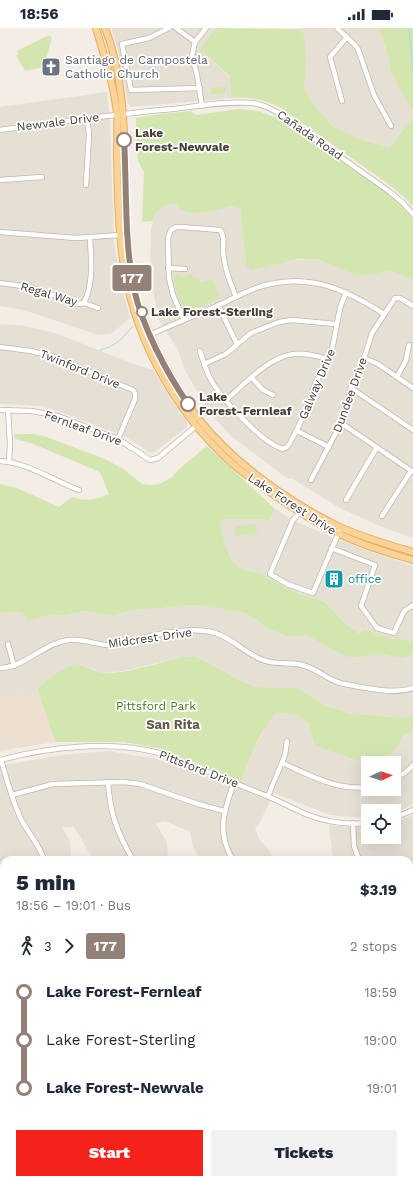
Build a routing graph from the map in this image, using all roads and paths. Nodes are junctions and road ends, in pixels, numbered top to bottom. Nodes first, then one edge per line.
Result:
1 (96, 28) edge
2 (105, 28) edge
3 (169, 28) edge
4 (176, 28) edge
5 (206, 28) edge
6 (337, 28) edge
7 (347, 37) junction
8 (196, 42) junction
9 (200, 88) junction
10 (342, 101) dead end
11 (202, 106) junction
12 (120, 114) junction
13 (87, 119) junction
14 (391, 126) dead end
15 (0, 130) edge
16 (42, 177) dead end
17 (0, 180) edge
18 (86, 185) dead end
19 (413, 214) edge
20 (127, 218) junction
21 (0, 232) edge
22 (120, 235) junction
23 (90, 238) junction
24 (128, 246) junction
25 (168, 268) junction
26 (185, 269) dead end
27 (0, 283) edge
28 (346, 292) junction
29 (236, 296) junction
30 (84, 303) junction
31 (218, 305) junction
32 (413, 306) edge
33 (134, 307) junction
34 (98, 308) dead end
35 (386, 312) junction
36 (184, 320) junction
37 (336, 324) junction
38 (150, 335) junction
39 (237, 344) junction
40 (409, 345) dead end
41 (0, 347) edge
42 (200, 351) dead end
43 (152, 355) junction
44 (364, 358) junction
45 (328, 359) junction
46 (204, 364) junction
47 (397, 377) junction
48 (252, 378) junction
49 (351, 388) junction
50 (413, 388) edge
51 (273, 395) dead end
52 (226, 400) junction
53 (0, 410) edge
54 (8, 410) junction
55 (341, 423) junction
56 (196, 426) junction
57 (413, 430) edge
58 (297, 431) junction
59 (118, 439) junction
60 (329, 447) junction
61 (376, 447) junction
62 (0, 462) edge
63 (9, 462) junction
64 (412, 471) edge
65 (311, 480) dead end
66 (79, 490) dead end
67 (346, 500) dead end
68 (300, 512) junction
69 (382, 516) dead end
70 (341, 527) junction
71 (338, 534) junction
72 (331, 548) junction
73 (413, 552) edge
74 (413, 560) edge
75 (413, 605) edge
76 (8, 644) dead end
77 (14, 666) junction
78 (0, 668) edge
79 (413, 688) edge
80 (287, 741) dead end
81 (1, 760) edge
82 (282, 763) junction
83 (413, 765) edge
84 (401, 775) edge
85 (108, 782) junction
86 (234, 783) junction
87 (361, 787) edge
88 (12, 795) junction
89 (268, 796) junction
90 (413, 810) edge
91 (224, 811) junction
92 (401, 815) edge
93 (354, 823) junction
94 (361, 823) edge
95 (43, 856) edge
96 (131, 856) edge
97 (231, 856) edge
98 (358, 856) edge

1 - 12 main road, Lake Forest Drive
2 - 12 main road, Lake Forest Drive
3 - 9 street
4 - 8 street
5 - 8 street
6 - 7 street
7 - 10 street
7 - 14 street
8 - 9 street
9 - 11 street
11 - 12 street, Cañada Road
11 - 19 street, Cañada Road
12 - 13 street, Newvale Drive
12 - 20 main road, Lake Forest Drive
12 - 22 main road, Lake Forest Drive
13 - 15 street, Newvale Drive
13 - 18 street
16 - 17 street
20 - 22 main road
20 - 24 main road, Lake Forest Drive
21 - 23 street
22 - 23 street
22 - 24 main road
22 - 33 main road, Lake Forest Drive
23 - 30 street
24 - 38 main road, Lake Forest Drive
25 - 26 street
25 - 29 street
25 - 36 street
27 - 30 street, Regal Way
28 - 29 street
28 - 35 street
28 - 37 street, Galway Drive
29 - 31 street
30 - 34 street, Regal Way
31 - 36 street
31 - 39 street
32 - 35 street
33 - 38 street
33 - 43 main road, Lake Forest Drive
35 - 44 street, Dundee Drive
36 - 38 street
37 - 39 street
37 - 45 street, Galway Drive
38 - 43 street
38 - 70 main road, Lake Forest Drive
39 - 46 street
40 - 47 street
41 - 59 street, Twinford Drive
42 - 46 street
43 - 56 main road, Lake Forest Drive
44 - 47 street
44 - 49 street, Dundee Drive
45 - 48 street
45 - 58 street, Galway Drive
46 - 52 street
47 - 50 street
48 - 51 street
48 - 52 street
49 - 55 street, Dundee Drive
49 - 57 street
52 - 58 street, Galway Drive
53 - 54 street, Fernleaf Drive
54 - 59 street, Fernleaf Drive
54 - 63 street
55 - 60 street, Dundee Drive
55 - 61 street
56 - 59 street, Fernleaf Drive
56 - 68 main road, Lake Forest Drive
58 - 60 street
60 - 65 street, Dundee Drive
61 - 64 street
61 - 67 street
62 - 63 street
63 - 66 street
64 - 69 street
68 - 71 main road, Lake Forest Drive
68 - 72 street
70 - 71 street
70 - 73 main road, Lake Forest Drive
71 - 72 street
71 - 74 main road, Lake Forest Drive
72 - 75 street
76 - 77 street
77 - 78 street, Midcrest Drive
77 - 79 street, Midcrest Drive
80 - 82 street
81 - 86 street, Pittsford Drive
81 - 88 street
82 - 87 street
82 - 89 street
83 - 84 street
85 - 88 street
85 - 91 street
85 - 96 street
86 - 89 street, Pittsford Drive
86 - 91 street
88 - 95 street
89 - 93 street, Pittsford Drive
90 - 92 street
91 - 97 street
93 - 94 street, Pittsford Drive
93 - 98 street

